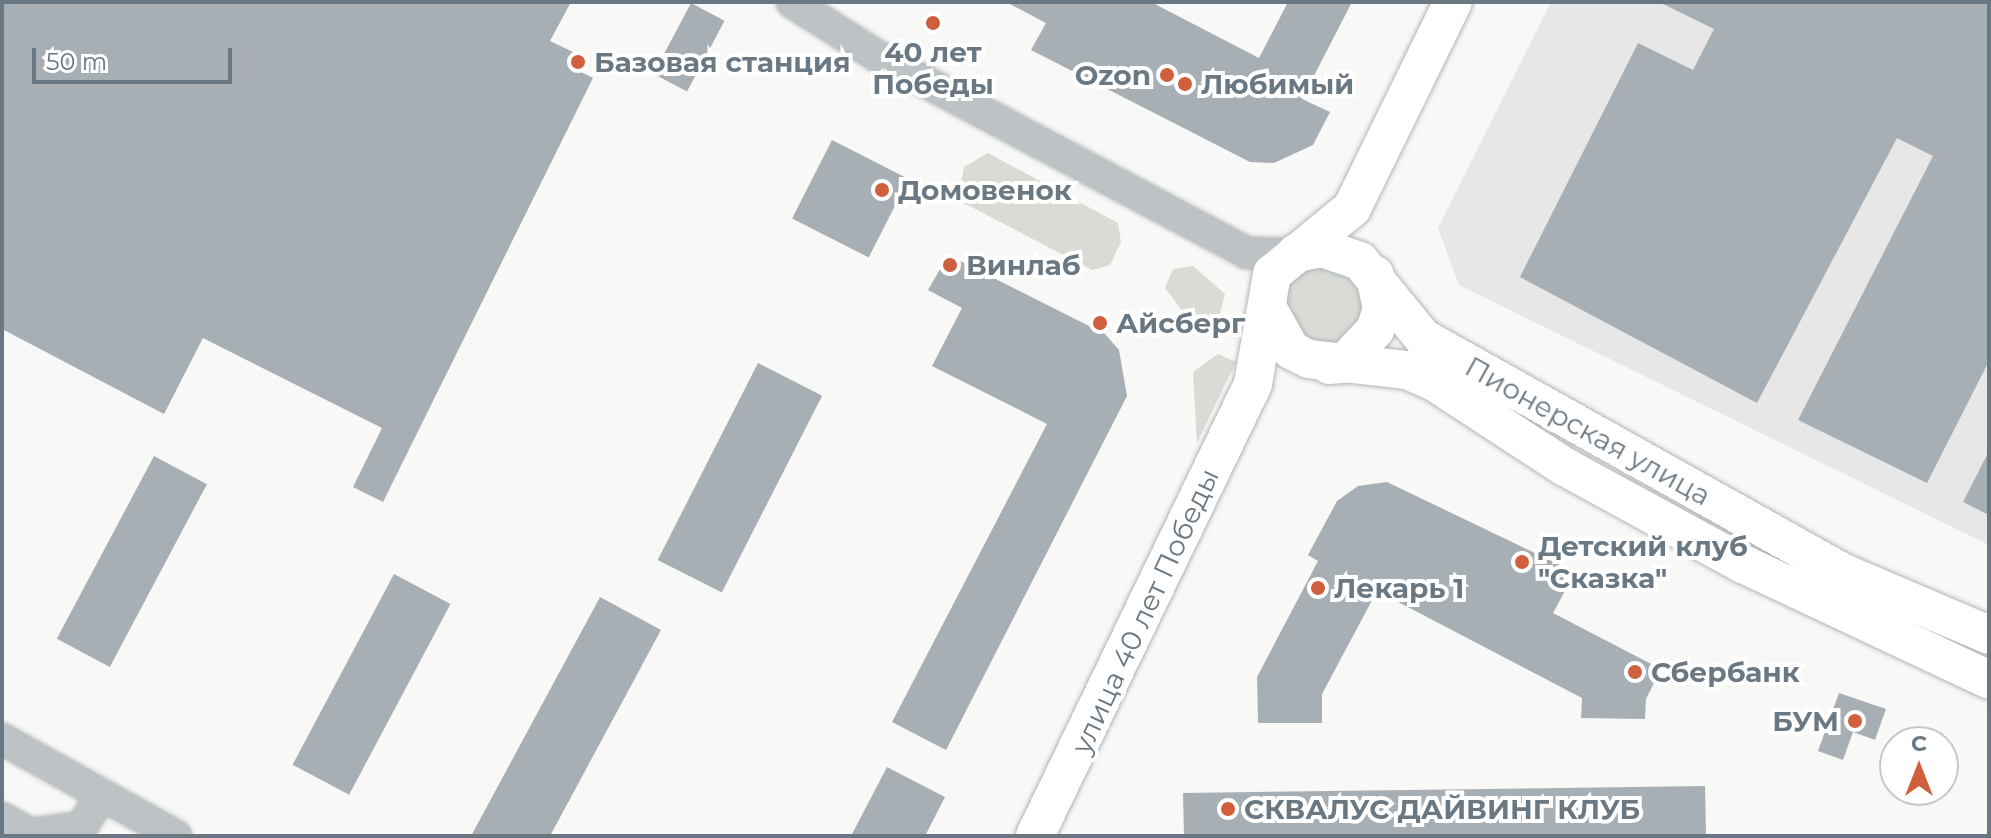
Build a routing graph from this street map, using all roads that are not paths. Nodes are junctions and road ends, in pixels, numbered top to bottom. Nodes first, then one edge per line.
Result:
1 (792, 2) edge
2 (1453, 2) edge
3 (1352, 208) junction
4 (1247, 253) junction
5 (1293, 254) junction
6 (1379, 285) junction
7 (1264, 300) junction
8 (1343, 364) junction
9 (1253, 384) junction
10 (1989, 635) edge
11 (1989, 680) edge
12 (2, 739) edge
13 (101, 795) junction
14 (2, 818) edge
15 (176, 836) edge
16 (1035, 836) edge

1 - 4 street
2 - 3 main road
3 - 5 main road
3 - 6 main road
4 - 5 street
4 - 7 street
5 - 6 main road
5 - 7 main road
6 - 8 main road
6 - 10 main road, Пионерская улица
7 - 8 main road
7 - 9 main road, улица 40 лет Победы
8 - 9 main road
8 - 11 main road, Пионерская улица
9 - 16 main road, улица 40 лет Победы
12 - 13 street
13 - 14 street
13 - 15 street

